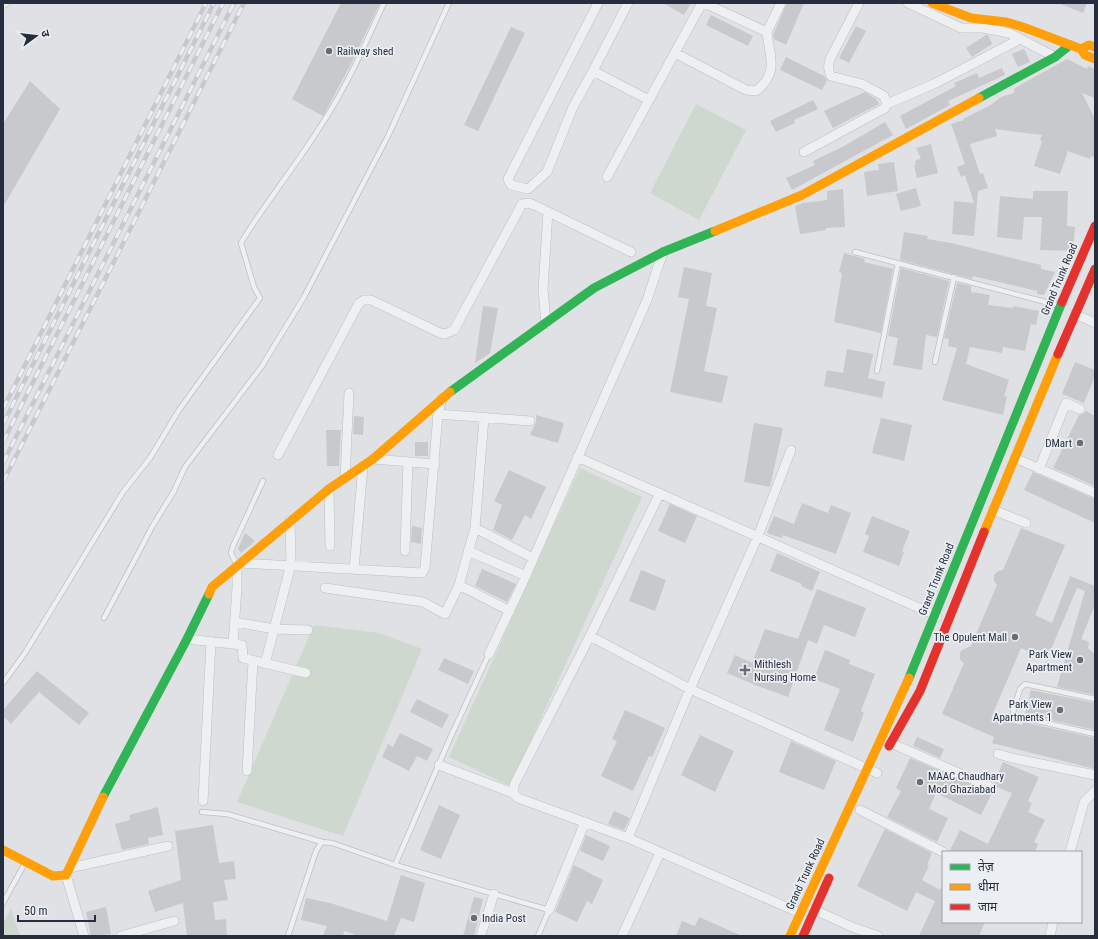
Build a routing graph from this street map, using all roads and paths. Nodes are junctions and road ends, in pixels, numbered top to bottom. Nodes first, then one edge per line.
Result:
1 (8, 3) edge
2 (384, 3) edge
3 (449, 3) edge
4 (598, 3) edge
5 (628, 3) edge
6 (703, 3) edge
7 (782, 3) edge
8 (859, 3) edge
9 (908, 3) edge
10 (932, 3) edge
11 (3, 6) edge
12 (766, 32) junction
13 (1020, 39) junction
14 (1070, 45) junction
15 (1095, 47) edge
16 (1081, 49) junction
17 (675, 53) junction
18 (1055, 57) junction
19 (1095, 59) edge
20 (593, 71) junction
21 (649, 100) junction
22 (887, 104) junction
23 (804, 152) dead end
24 (607, 177) dead end
25 (548, 212) junction
26 (1095, 226) edge
27 (631, 252) dead end
28 (663, 252) junction
29 (855, 252) dead end
30 (898, 263) junction
31 (1095, 269) edge
32 (954, 277) junction
33 (1060, 306) junction
34 (1075, 314) junction
35 (1095, 323) edge
36 (546, 324) junction
37 (935, 362) dead end
38 (877, 371) dead end
39 (348, 393) dead end
40 (442, 398) junction
41 (1080, 409) dead end
42 (438, 414) junction
43 (484, 418) junction
44 (530, 421) dead end
45 (791, 450) dead end
46 (278, 455) dead end
47 (577, 457) junction
48 (1015, 458) junction
49 (374, 459) junction
50 (408, 462) junction
51 (435, 464) junction
52 (363, 466) junction
53 (1039, 469) junction
54 (345, 478) junction
55 (264, 481) dead end
56 (329, 489) junction
57 (660, 493) junction
58 (1095, 493) edge
59 (993, 510) junction
60 (290, 520) junction
61 (1026, 523) dead end
62 (475, 528) junction
63 (758, 536) junction
64 (330, 546) dead end
65 (405, 551) dead end
66 (468, 551) junction
67 (533, 558) junction
68 (238, 564) junction
69 (291, 564) junction
70 (354, 569) junction
71 (526, 576) junction
72 (459, 585) junction
73 (325, 588) dead end
74 (510, 611) junction
75 (935, 615) junction
76 (104, 618) dead end
77 (235, 622) junction
78 (945, 626) junction
79 (274, 629) junction
80 (308, 630) dead end
81 (590, 636) junction
82 (187, 639) junction
83 (210, 641) junction
84 (233, 643) junction
85 (490, 654) joint
86 (253, 661) junction
87 (265, 664) junction
88 (306, 674) dead end
89 (3, 683) edge
90 (690, 689) junction
91 (1095, 699) edge
92 (1095, 734) edge
93 (891, 743) junction
94 (998, 754) dead end
95 (439, 765) junction
96 (867, 769) junction
97 (879, 769) joint
98 (247, 771) dead end
99 (1095, 775) edge
100 (990, 787) dead end
101 (1095, 791) edge
102 (513, 792) junction
103 (865, 799) dead end
104 (203, 801) dead end
105 (860, 810) junction
106 (202, 812) dead end
107 (856, 819) dead end
108 (585, 822) junction
109 (628, 838) junction
110 (322, 842) junction
111 (168, 846) dead end
112 (3, 850) edge
113 (942, 851) edge
114 (1070, 851) edge
115 (660, 853) junction
116 (26, 862) junction
117 (395, 865) junction
118 (68, 871) junction
119 (833, 871) dead end
120 (494, 894) junction
121 (3, 903) edge
122 (804, 904) junction
123 (549, 910) junction
124 (816, 910) junction
125 (800, 913) junction
126 (174, 921) dead end
127 (1053, 923) edge
128 (481, 935) edge
129 (84, 936) edge
130 (121, 936) edge
131 (288, 936) edge
132 (538, 936) edge
133 (622, 936) edge
134 (790, 936) edge
135 (803, 936) edge
136 (878, 936) edge
137 (1050, 936) edge

1 - 11 lane
2 - 89 lane
3 - 76 lane
4 - 20 street
5 - 20 street
6 - 12 street
6 - 17 street
7 - 12 street
8 - 22 street
9 - 13 street
10 - 14 main road
12 - 17 street
13 - 18 street
13 - 22 street
14 - 16 main road
14 - 18 main road
15 - 16 main road
16 - 19 main road
17 - 21 street
18 - 28 main road
20 - 21 street
21 - 24 street
22 - 23 street
25 - 27 street
25 - 36 street
25 - 46 street
26 - 33 main road, Grand Trunk Road
28 - 36 main road
28 - 47 street
29 - 30 lane
30 - 32 lane
30 - 38 lane
31 - 34 main road
32 - 33 lane
32 - 37 lane
33 - 75 main road, Grand Trunk Road
34 - 35 street
34 - 48 main road
36 - 40 main road
39 - 54 street
40 - 42 street
40 - 49 main road
41 - 53 street
42 - 43 street
42 - 51 street
43 - 44 street
43 - 62 street
45 - 63 street
47 - 57 street
47 - 67 street
48 - 53 street
48 - 59 main road
49 - 50 street
49 - 52 main road
50 - 51 street
50 - 65 street
51 - 70 street
52 - 54 main road
52 - 70 street
53 - 58 street
54 - 56 main road
55 - 68 lane
56 - 60 main road
56 - 64 street
57 - 63 street
57 - 81 street
59 - 61 street
59 - 78 main road
60 - 68 main road
60 - 69 street
62 - 66 street
62 - 67 street
63 - 75 street
63 - 90 street
66 - 71 street
66 - 72 street
67 - 71 street
68 - 69 street
68 - 77 street
68 - 82 main road
69 - 70 street
69 - 79 street
71 - 74 street
72 - 73 street
72 - 74 street
74 - 85 street
75 - 78 street
75 - 96 main road, Grand Trunk Road
77 - 79 street
77 - 84 street
78 - 93 main road
79 - 80 street
79 - 87 street
81 - 90 street
81 - 102 street
82 - 83 street
82 - 118 main road
83 - 84 street
83 - 104 street
84 - 86 street
85 - 95 lane
86 - 87 street
86 - 98 street
87 - 88 street
90 - 96 street
90 - 109 street
91 - 92 lane
93 - 97 main road
93 - 100 street
94 - 99 street
95 - 102 street
95 - 117 lane
96 - 97 street
96 - 122 main road, Grand Trunk Road
101 - 114 street
102 - 108 street
103 - 105 main road
105 - 107 main road
105 - 113 street
106 - 110 lane
108 - 109 street
108 - 123 street
109 - 115 street
110 - 117 lane
110 - 131 lane
111 - 118 street
112 - 116 main road
115 - 125 street
115 - 133 street
116 - 118 main road
116 - 121 lane
117 - 120 lane
118 - 129 street
119 - 124 main road
120 - 123 lane
120 - 128 street
122 - 124 street
122 - 125 main road, Grand Trunk Road
123 - 132 lane
124 - 135 main road
124 - 136 street
125 - 134 main road, Grand Trunk Road
126 - 130 street
127 - 137 street

